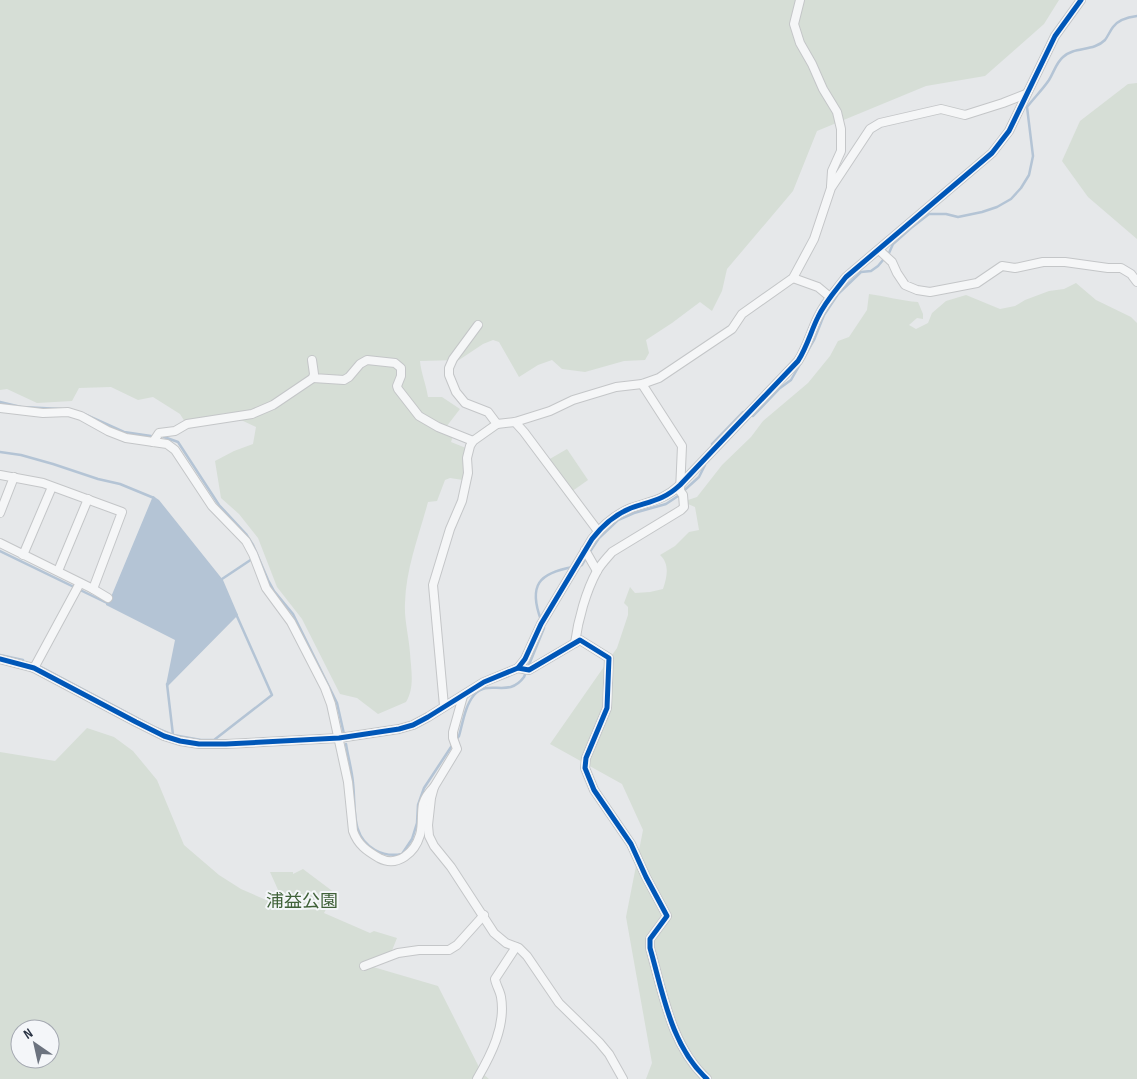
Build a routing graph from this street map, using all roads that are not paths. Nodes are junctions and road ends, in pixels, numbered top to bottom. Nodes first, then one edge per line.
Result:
1 (800, 0) edge
2 (1081, 0) edge
3 (1026, 94) junction
4 (831, 188) junction
5 (884, 254) junction
6 (793, 278) junction
7 (1137, 282) edge
8 (830, 297) junction
9 (478, 325) dead end
10 (312, 360) dead end
11 (313, 378) junction
12 (642, 384) junction
13 (0, 408) edge
14 (515, 422) junction
15 (497, 424) junction
16 (473, 441) junction
17 (153, 442) junction
18 (0, 475) edge
19 (14, 477) junction
20 (52, 487) junction
21 (681, 490) junction
22 (88, 499) junction
23 (0, 513) edge
24 (598, 531) junction
25 (0, 543) edge
26 (588, 553) junction
27 (23, 555) junction
28 (58, 571) junction
29 (597, 571) junction
30 (78, 587) junction
31 (93, 589) junction
32 (108, 598) dead end
33 (575, 643) junction
34 (0, 659) edge
35 (34, 668) junction
36 (523, 670) junction
37 (463, 696) junction
38 (444, 706) junction
39 (339, 738) junction
40 (434, 787) junction
41 (484, 916) junction
42 (516, 947) junction
43 (364, 966) dead end
44 (477, 1079) edge
45 (623, 1079) edge
46 (707, 1079) edge

1 - 4 street
2 - 3 street
3 - 4 street
3 - 5 street
4 - 6 street
5 - 7 street
5 - 8 street
6 - 8 street
6 - 12 street
8 - 21 street
9 - 15 street
10 - 11 street
11 - 16 street
11 - 17 street
12 - 14 street
12 - 21 street
13 - 17 street
14 - 15 street
14 - 24 street
15 - 16 street
16 - 38 street
17 - 39 street
18 - 19 street
19 - 20 street
19 - 23 street
20 - 22 street
20 - 27 street
21 - 24 street
21 - 29 street
22 - 28 street
22 - 31 street
24 - 26 street
25 - 27 street
26 - 29 street
26 - 36 street
27 - 28 street
28 - 30 street
29 - 33 street
30 - 31 street
30 - 35 street
31 - 32 street
33 - 36 street
33 - 46 street
34 - 35 street
35 - 39 street
36 - 37 street
37 - 38 street
37 - 40 street
38 - 39 street
39 - 40 street
40 - 41 street
41 - 42 street
41 - 43 street
42 - 44 street
42 - 45 street

